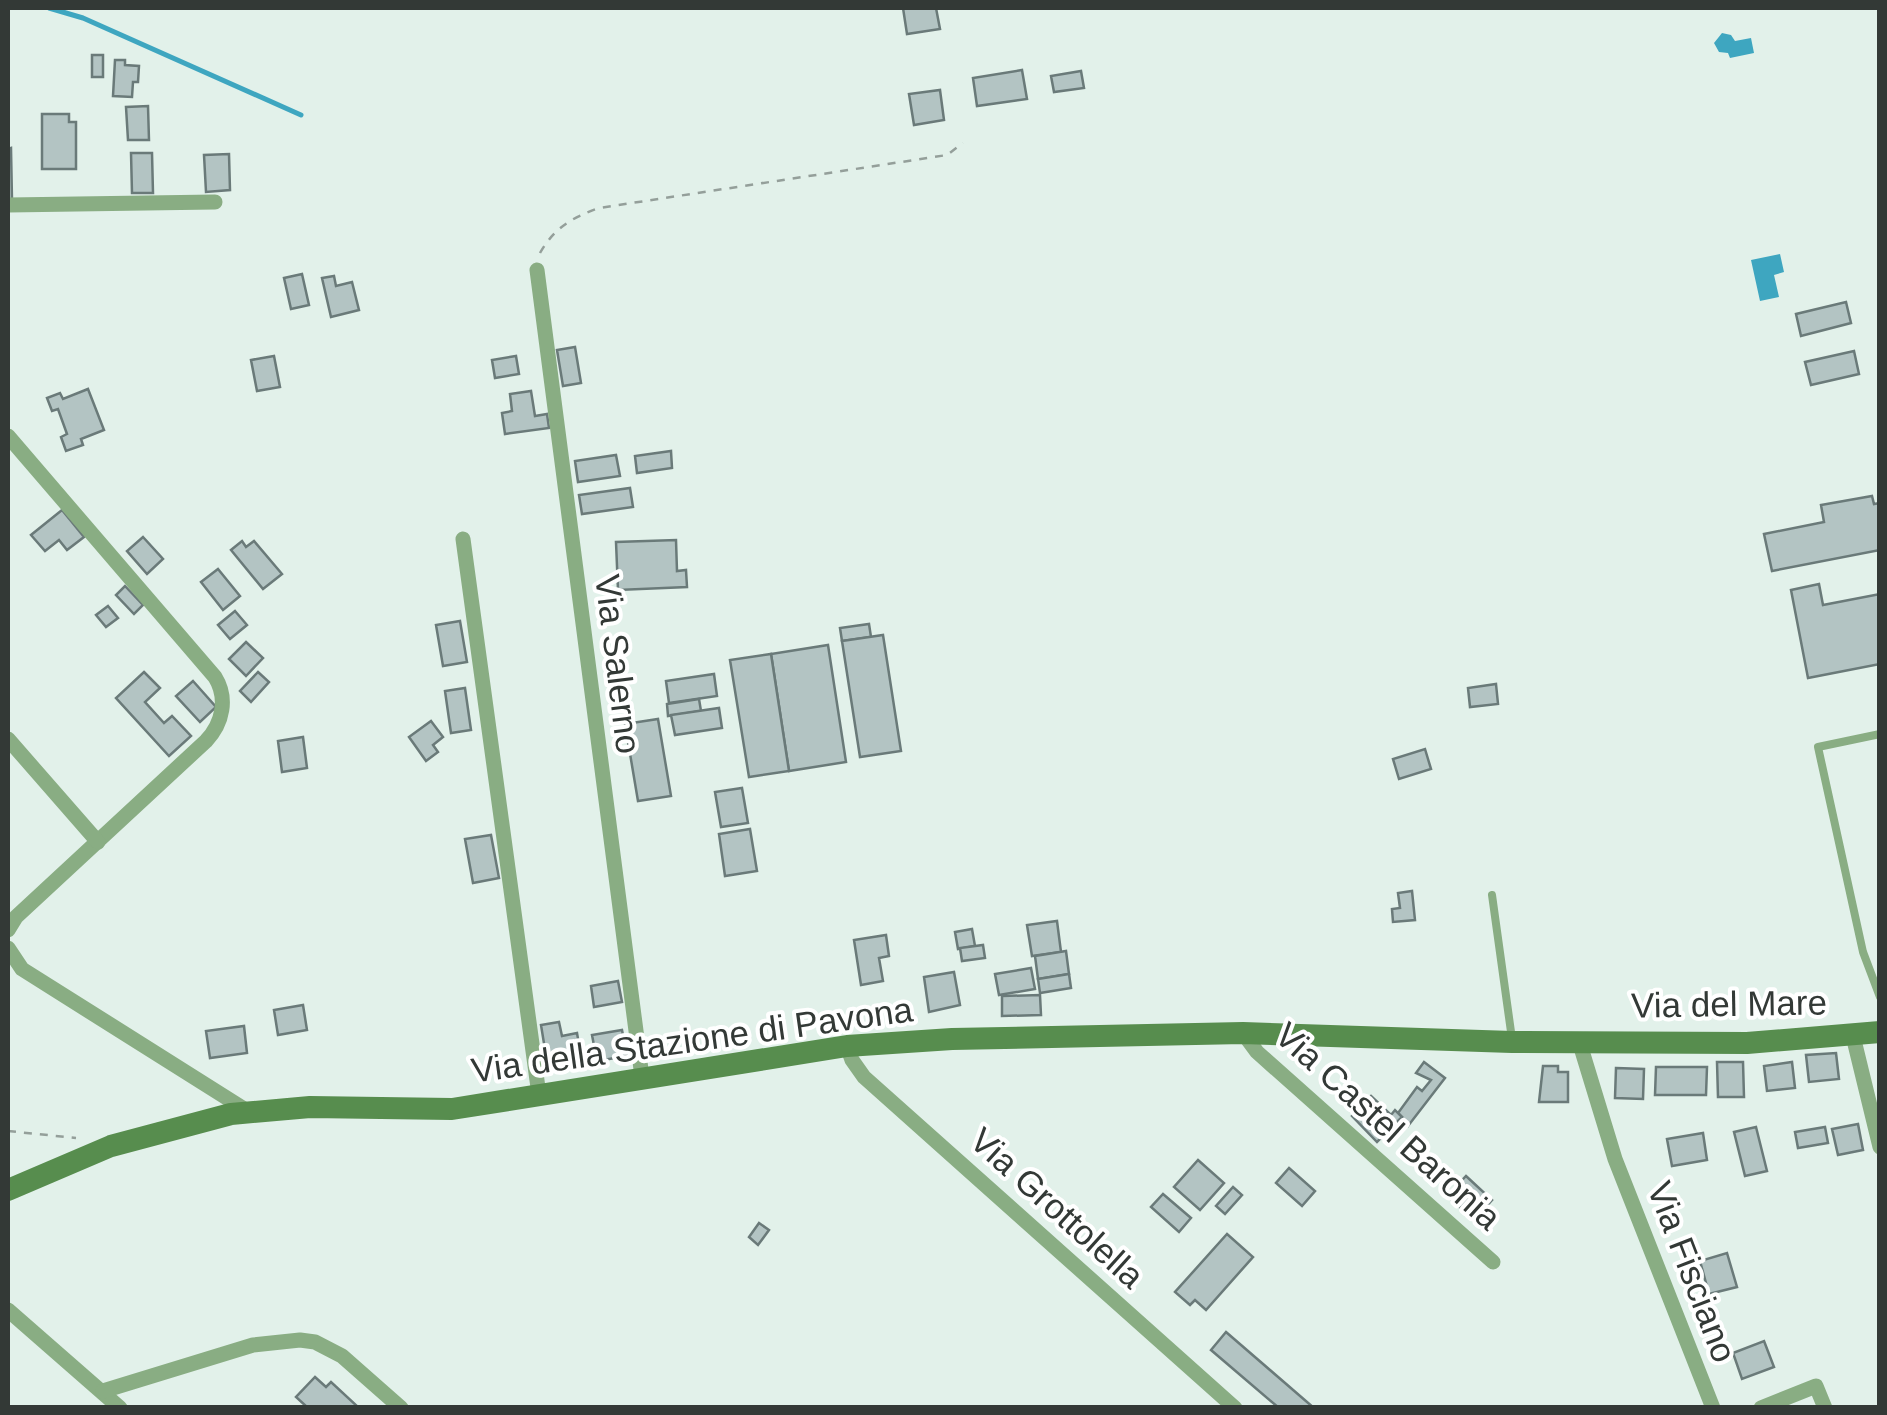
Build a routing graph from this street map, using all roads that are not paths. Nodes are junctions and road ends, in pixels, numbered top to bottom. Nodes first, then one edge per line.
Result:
1 (215, 202) dead end
2 (8, 205) edge
3 (536, 270) road end
4 (8, 436) edge
5 (463, 539) dead end
6 (1880, 734) edge
7 (8, 739) edge
8 (98, 842) junction
9 (1492, 895) dead end
10 (8, 930) edge
11 (8, 948) edge
12 (1880, 996) edge
13 (1880, 1032) edge
14 (1243, 1033) junction
15 (1853, 1036) junction
16 (1580, 1041) junction
17 (1512, 1042) junction
18 (847, 1046) junction
19 (642, 1071) junction
20 (540, 1096) junction
21 (249, 1112) junction
22 (1880, 1147) edge
23 (8, 1190) edge
24 (1493, 1262) dead end
25 (8, 1310) edge
26 (103, 1391) junction
27 (120, 1408) edge
28 (400, 1408) edge
29 (1235, 1408) edge
30 (1713, 1408) edge
31 (1761, 1408) edge
32 (1825, 1408) edge

1 - 2 street
3 - 19 street, Via Salerno
4 - 8 street
5 - 20 street
6 - 12 lane
7 - 8 street
8 - 10 street
9 - 17 lane
11 - 21 street
13 - 15 main road, Via del Mare
14 - 17 main road, Via della Stazione di Pavona
14 - 18 main road, Via della Stazione di Pavona
14 - 24 street, Via Castel Baronia
15 - 16 main road, Via del Mare
15 - 22 street
16 - 17 main road, Via della Stazione di Pavona
16 - 30 street, Via Fisciano
18 - 19 main road, Via della Stazione di Pavona
18 - 29 street, Via Grottolella
19 - 20 main road, Via della Stazione di Pavona
20 - 21 main road, Via della Stazione di Pavona
21 - 23 main road, Via della Stazione di Pavona
25 - 26 street
26 - 27 street
26 - 28 street
31 - 32 street

